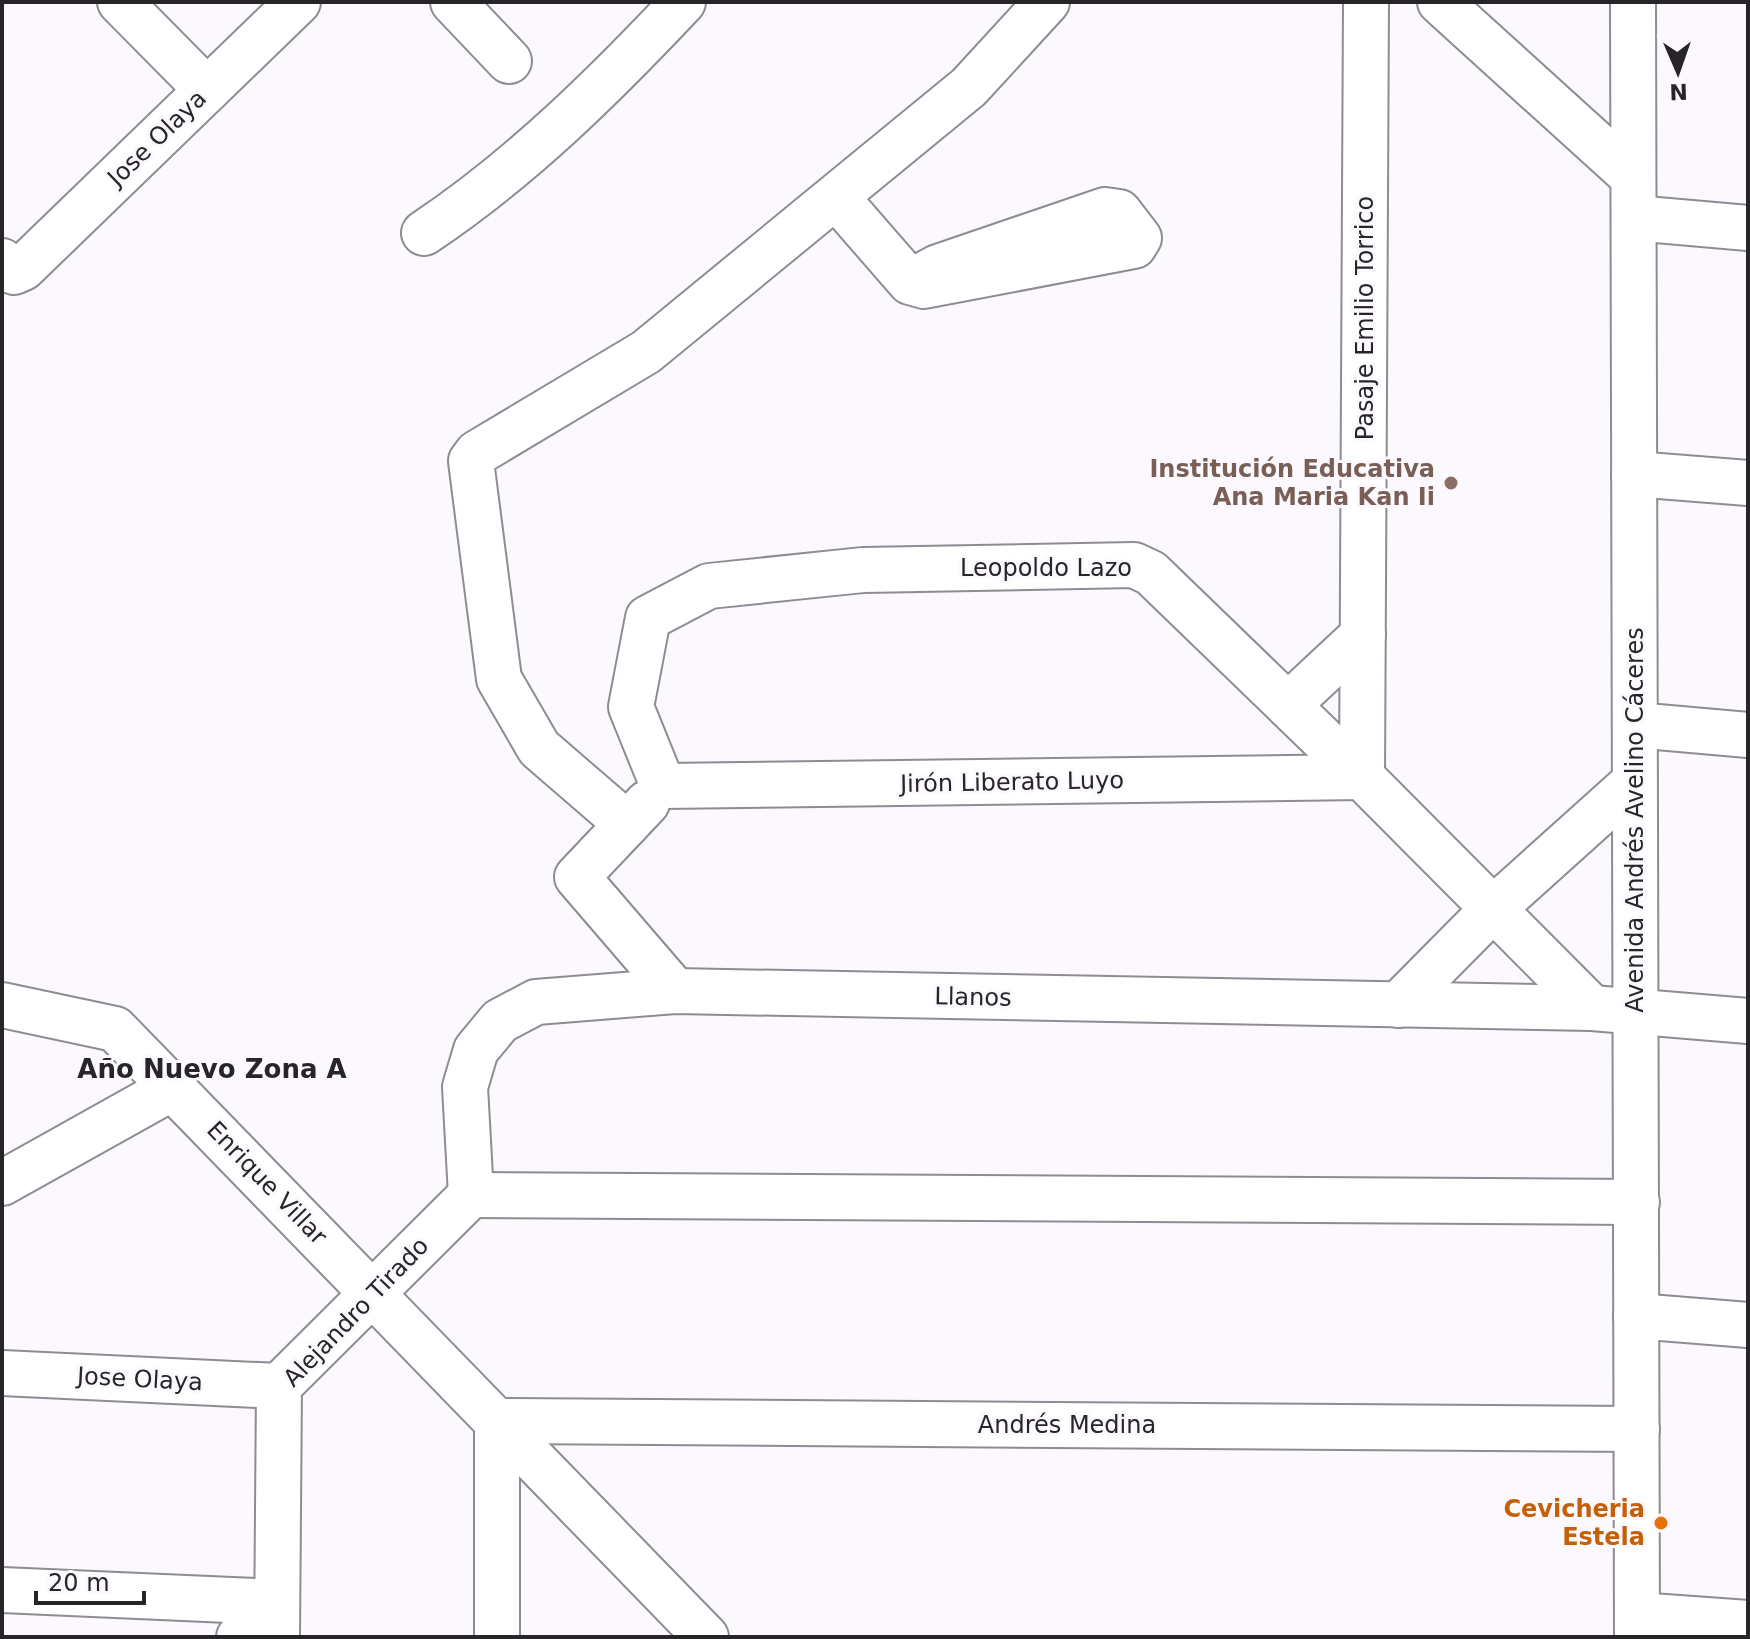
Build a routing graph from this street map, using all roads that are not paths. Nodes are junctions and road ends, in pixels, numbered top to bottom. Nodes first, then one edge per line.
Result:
1 (120, 2) edge
2 (298, 2) edge
3 (453, 2) edge
4 (683, 2) edge
5 (1047, 2) edge
6 (1366, 2) edge
7 (1440, 2) edge
8 (1633, 2) edge
9 (509, 61) dead end
10 (207, 90) junction
11 (836, 197) junction
12 (1634, 197) junction
13 (1748, 228) edge
14 (424, 233) dead end
15 (8, 267) edge
16 (910, 282) dead end
17 (1634, 474) junction
18 (1748, 483) edge
19 (1363, 635) junction
20 (1288, 705) junction
21 (1635, 725) junction
22 (1748, 735) edge
23 (1362, 777) junction
24 (1633, 783) junction
25 (663, 786) junction
26 (627, 824) junction
27 (1494, 908) junction
28 (675, 991) junction
29 (2, 1005) edge
30 (1398, 1005) junction
31 (1592, 1008) junction
32 (1636, 1010) junction
33 (1748, 1021) edge
34 (174, 1087) junction
35 (2, 1183) edge
36 (471, 1195) junction
37 (1637, 1202) junction
38 (373, 1293) junction
39 (1636, 1316) junction
40 (1748, 1325) edge
41 (2, 1373) edge
42 (279, 1386) junction
43 (497, 1421) junction
44 (1637, 1429) junction
45 (2, 1590) edge
46 (277, 1620) edge
47 (1748, 1623) edge
48 (1637, 1626) edge
49 (239, 1637) edge
50 (497, 1637) edge
51 (706, 1637) edge

1 - 10 street
2 - 10 street, Jose Olaya
3 - 9 street
4 - 14 street
5 - 11 street
6 - 19 street, Pasaje Emilio Torrico
7 - 12 street
8 - 12 street, Avenida Andrés Avelino Cáceres
10 - 15 street, Jose Olaya
11 - 16 street
11 - 26 street
12 - 13 street
12 - 17 street, Avenida Andrés Avelino Cáceres
17 - 18 street
17 - 21 street, Avenida Andrés Avelino Cáceres
19 - 20 street
19 - 23 street, Pasaje Emilio Torrico
20 - 23 street, Leopoldo Lazo
20 - 25 street, Leopoldo Lazo
21 - 22 street
21 - 24 street, Avenida Andrés Avelino Cáceres
23 - 25 street, Jirón Liberato Luyo
23 - 27 street, Leopoldo Lazo
24 - 27 street
24 - 32 street, Avenida Andrés Avelino Cáceres
25 - 26 street
26 - 28 street
27 - 30 street
27 - 31 street, Leopoldo Lazo
28 - 30 street, Llanos
28 - 36 street, Llanos
29 - 34 street, Enrique Villar
30 - 31 street, Llanos
31 - 32 street, Llanos
32 - 33 street, Llanos
32 - 37 street, Avenida Andrés Avelino Cáceres
34 - 35 street
34 - 38 street, Enrique Villar
36 - 37 street
36 - 38 street, Alejandro Tirado
37 - 39 street, Avenida Andrés Avelino Cáceres
38 - 42 street, Alejandro Tirado
38 - 43 street, Enrique Villar
39 - 40 street
39 - 44 street, Avenida Andrés Avelino Cáceres
41 - 42 street, Jose Olaya
42 - 46 street, Alejandro Tirado
43 - 44 street, Andrés Medina
43 - 50 street
43 - 51 street, Enrique Villar
44 - 48 street, Avenida Andrés Avelino Cáceres
45 - 46 street
46 - 49 street
47 - 48 street

